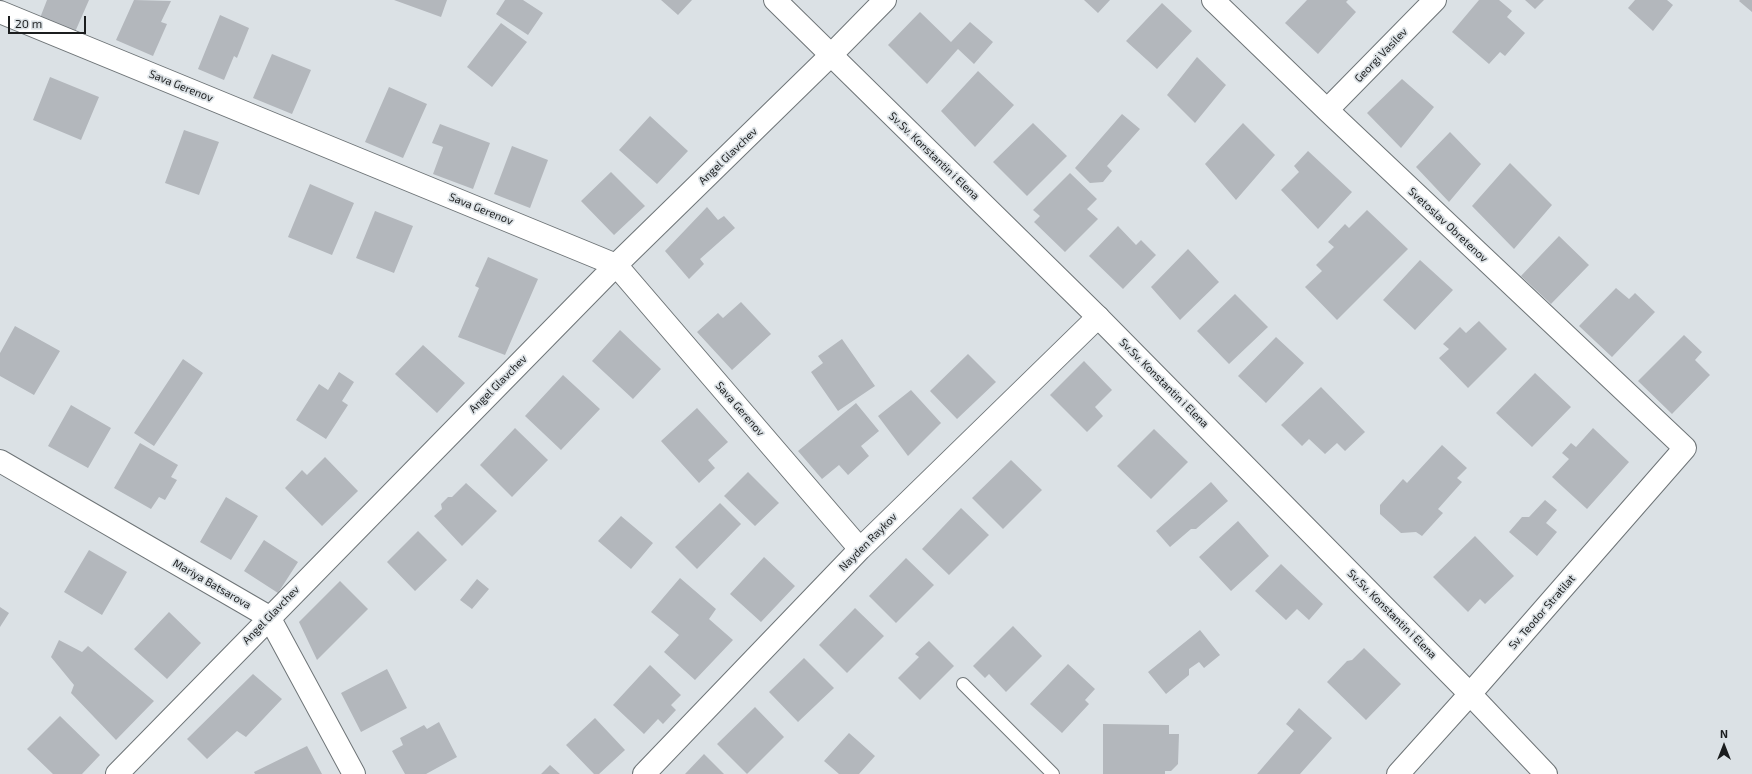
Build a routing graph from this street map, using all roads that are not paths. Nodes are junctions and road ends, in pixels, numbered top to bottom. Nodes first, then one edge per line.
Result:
1 (775, 0) edge
2 (885, 0) edge
3 (1213, 0) edge
4 (1435, 0) edge
5 (0, 12) edge
6 (831, 55) junction
7 (1327, 110) junction
8 (616, 265) junction
9 (1098, 317) junction
10 (1685, 448) joint
11 (0, 461) edge
12 (860, 549) junction
13 (269, 617) junction
14 (963, 684) dead end
15 (1470, 694) junction
16 (117, 774) edge
17 (354, 774) edge
18 (644, 774) edge
19 (1052, 774) edge
20 (1398, 774) edge
21 (1546, 774) edge

1 - 6 street, Sv.Sv. Konstantin i Elena
2 - 6 street, Angel Glavchev
3 - 7 street, Svetoslav Obretenov
4 - 7 street, Georgi Vasilev
5 - 8 street, Sava Gerenov
6 - 8 street, Angel Glavchev
6 - 9 street, Sv.Sv. Konstantin i Elena
7 - 10 street, Svetoslav Obretenov
8 - 12 street, Sava Gerenov
8 - 13 street, Angel Glavchev
9 - 12 street, Nayden Raykov
9 - 15 street, Sv.Sv. Konstantin i Elena
10 - 15 street, Sv. Teodor Stratilat
11 - 13 street, Mariya Batsarova
12 - 18 street, Nayden Raykov
13 - 16 street, Angel Glavchev
13 - 17 street
14 - 19 lane
15 - 20 street, Sv. Teodor Stratilat
15 - 21 street, Sv.Sv. Konstantin i Elena

